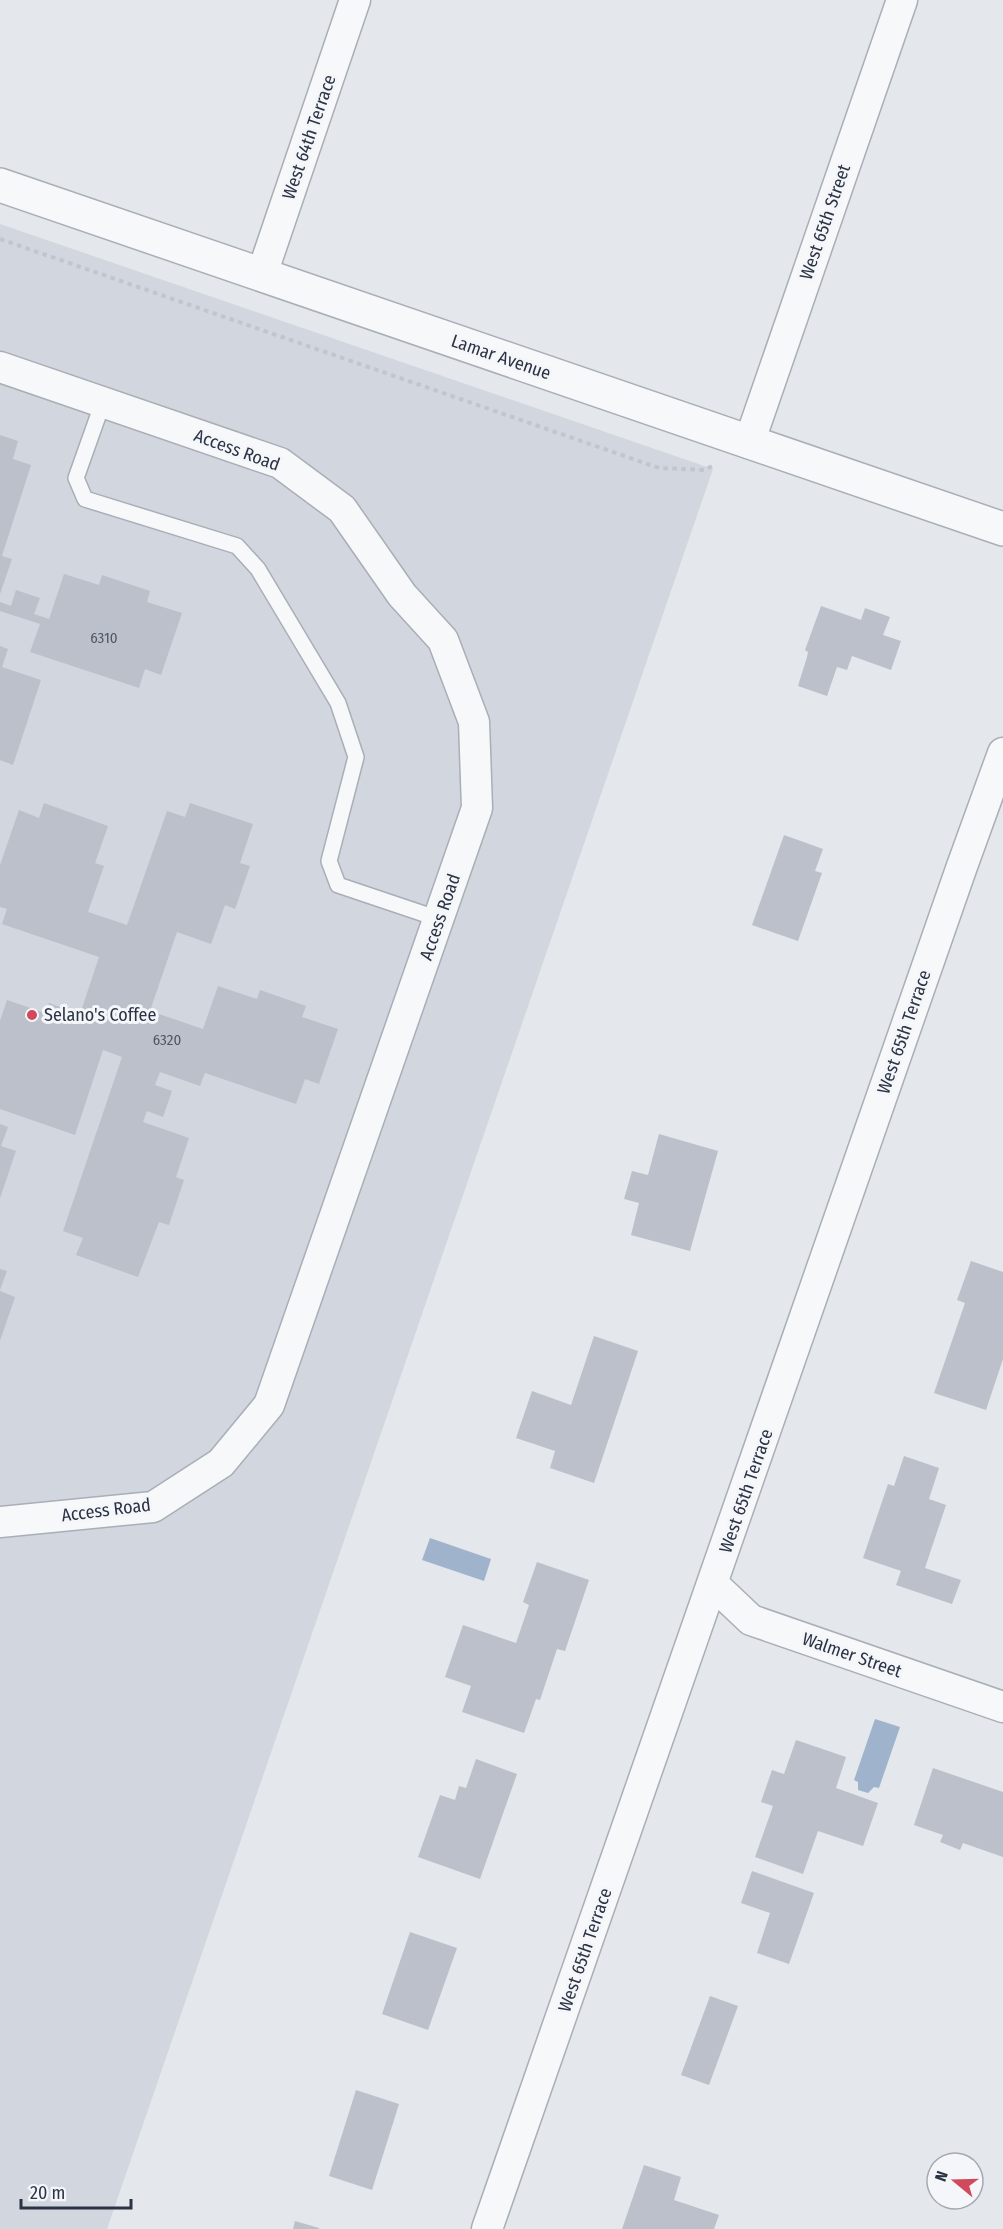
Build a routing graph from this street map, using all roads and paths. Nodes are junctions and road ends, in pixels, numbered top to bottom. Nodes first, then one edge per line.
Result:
1 (355, 0) edge
2 (902, 0) edge
3 (0, 185) edge
4 (0, 239) edge
5 (262, 274) junction
6 (0, 367) edge
7 (103, 402) junction
8 (749, 443) junction
9 (1003, 529) edge
10 (1003, 753) edge
11 (439, 918) junction
12 (0, 1522) edge
13 (713, 1584) junction
14 (1003, 1707) edge
15 (488, 2229) edge

1 - 5 street, West 64th Terrace
2 - 8 street, West 65th Street
3 - 5 street, Lamar Avenue
4 - 8 path
5 - 8 street, Lamar Avenue
6 - 7 street, Access Road
7 - 11 street, Access Road
7 - 11 lane
8 - 9 street, Lamar Avenue
10 - 13 street, West 65th Terrace
11 - 12 street, Access Road
13 - 14 street, Walmer Street
13 - 15 street, West 65th Terrace

